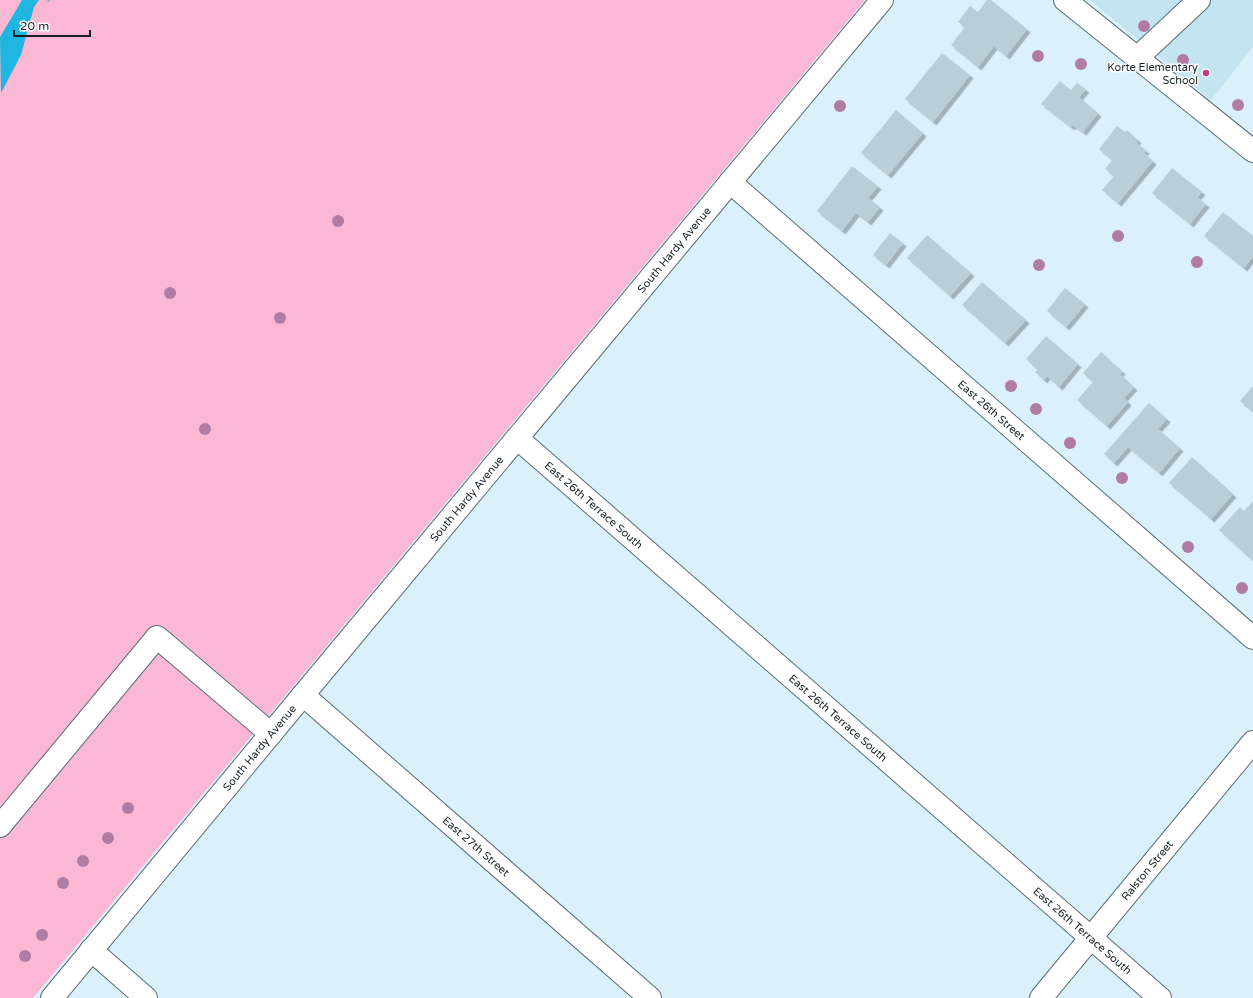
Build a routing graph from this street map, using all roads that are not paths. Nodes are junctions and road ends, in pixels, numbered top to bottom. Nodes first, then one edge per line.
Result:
1 (882, 0) edge
2 (1065, 0) edge
3 (1199, 0) edge
4 (1137, 58) junction
5 (1253, 151) edge
6 (730, 182) junction
7 (516, 438) junction
8 (1253, 638) edge
9 (303, 695) junction
10 (271, 734) junction
11 (1253, 742) edge
12 (0, 826) edge
13 (1091, 938) junction
14 (92, 950) junction
15 (52, 998) edge
16 (146, 998) edge
17 (650, 998) edge
18 (1041, 998) edge
19 (1160, 998) edge

1 - 6 street, South Hardy Avenue
2 - 4 street
3 - 4 street
4 - 5 street
6 - 7 street, South Hardy Avenue
6 - 8 street, East 26th Street
7 - 9 street, South Hardy Avenue
7 - 13 street, East 26th Terrace South
9 - 10 street, South Hardy Avenue
9 - 17 street, East 27th Street
10 - 12 street
10 - 14 street, South Hardy Avenue
11 - 13 street, Ralston Street
13 - 18 street, Ralston Street
13 - 19 street, East 26th Terrace South
14 - 15 street, South Hardy Avenue
14 - 16 street

